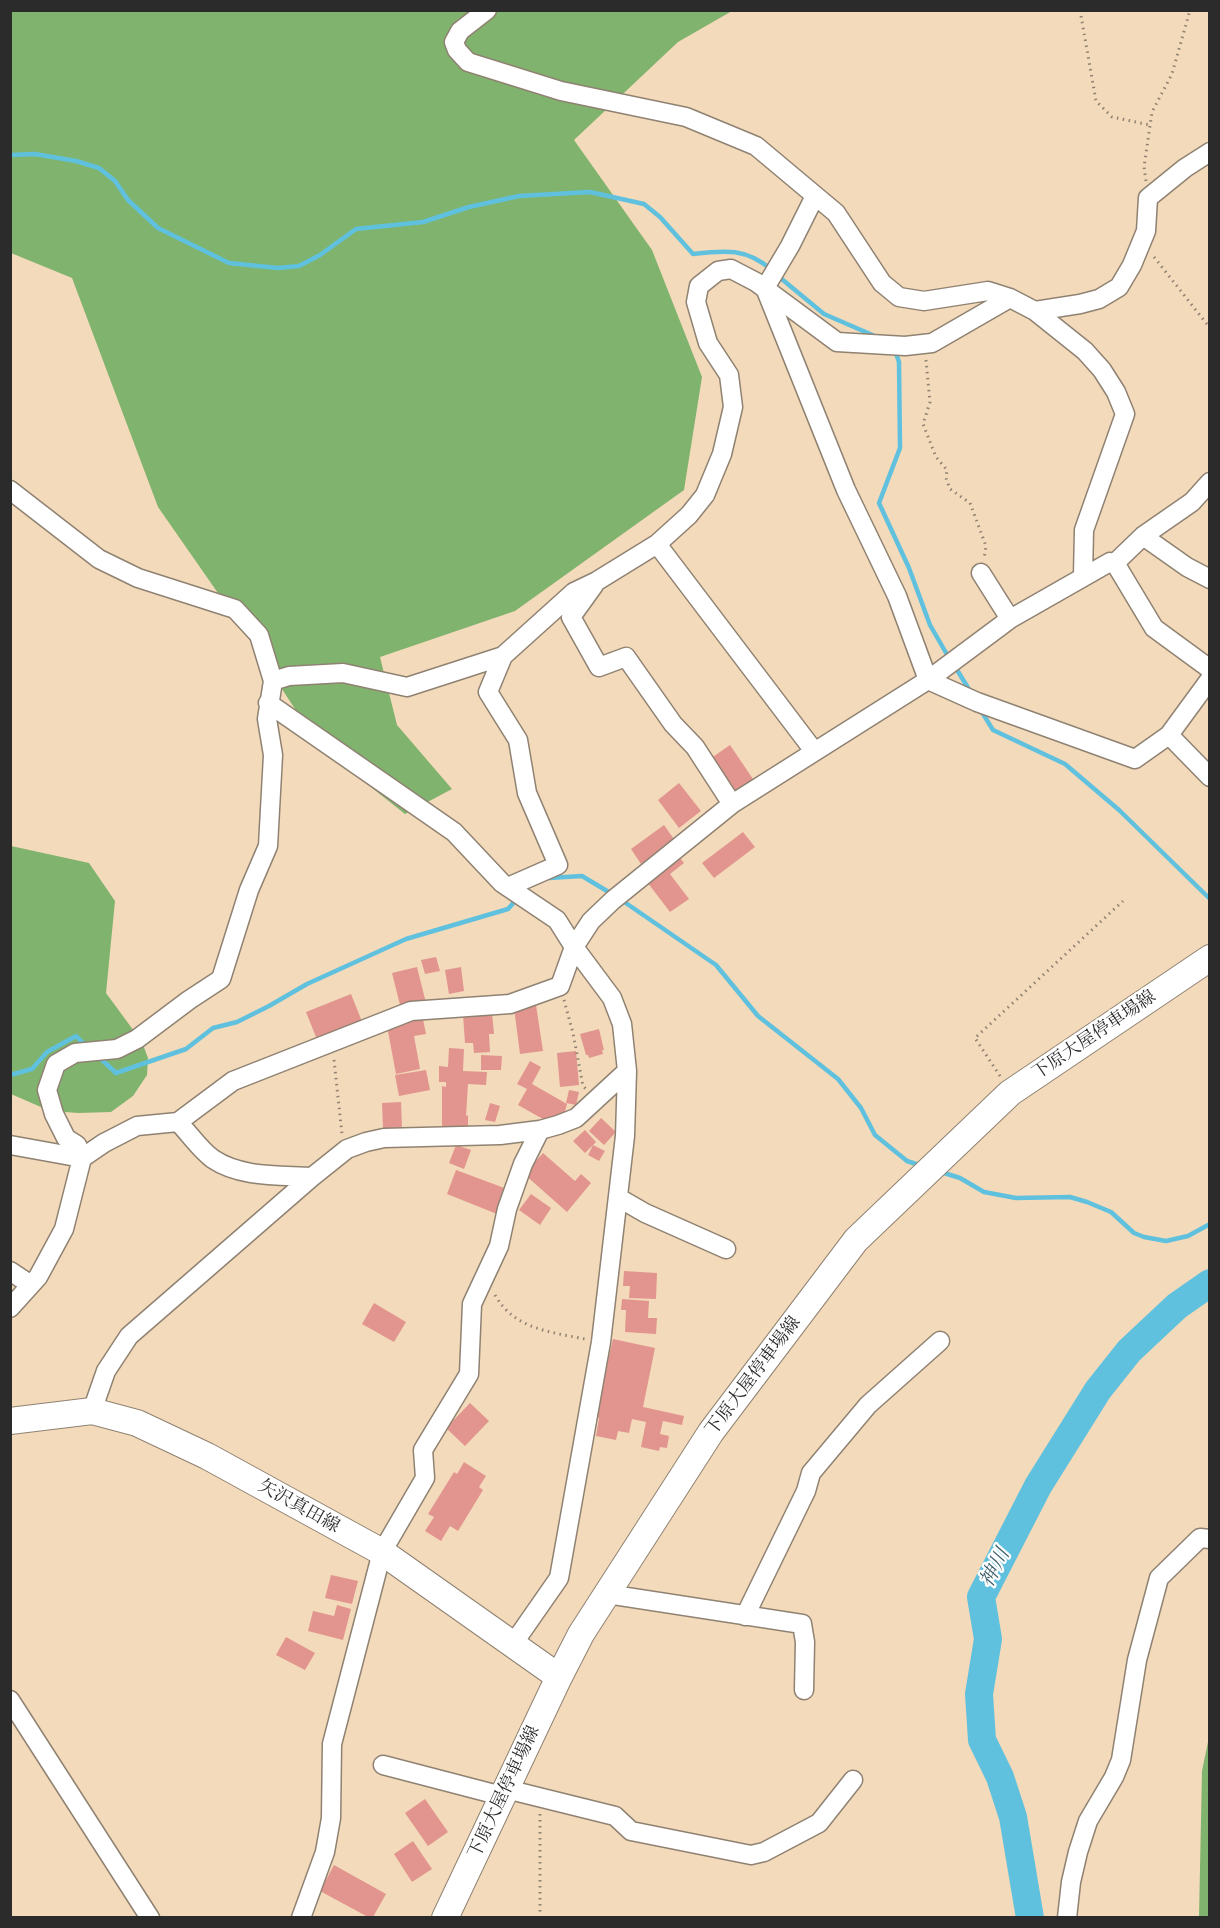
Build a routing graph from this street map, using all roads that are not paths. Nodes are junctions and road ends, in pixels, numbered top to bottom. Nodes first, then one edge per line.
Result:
1 (487, 10) edge
2 (1209, 152) edge
3 (815, 196) junction
4 (765, 288) junction
5 (1010, 298) junction
6 (1035, 311) junction
7 (1209, 482) edge
8 (10, 490) edge
9 (1143, 536) junction
10 (657, 544) junction
11 (1115, 563) junction
12 (981, 573) road end
13 (1083, 576) junction
14 (1209, 579) edge
15 (597, 581) junction
16 (1010, 619) junction
17 (503, 656) junction
18 (1209, 669) edge
19 (1209, 679) edge
20 (928, 680) junction
21 (273, 681) junction
22 (268, 703) junction
23 (1169, 735) junction
24 (814, 751) junction
25 (1209, 777) edge
26 (732, 804) junction
27 (510, 886) junction
28 (574, 947) junction
29 (1209, 958) edge
30 (627, 1071) junction
31 (178, 1122) junction
32 (540, 1130) junction
33 (10, 1144) edge
34 (64, 1146) junction
35 (82, 1158) junction
36 (312, 1177) junction
37 (619, 1198) junction
38 (726, 1249) dead end
39 (10, 1270) edge
40 (31, 1285) junction
41 (10, 1308) edge
42 (940, 1341) dead end
43 (92, 1411) junction
44 (10, 1421) edge
45 (1209, 1539) edge
46 (382, 1552) junction
47 (607, 1594) junction
48 (746, 1616) junction
49 (513, 1644) junction
50 (559, 1677) junction
51 (804, 1690) dead end
52 (10, 1700) edge
53 (382, 1765) dead end
54 (853, 1780) dead end
55 (504, 1793) junction
56 (150, 1917) edge
57 (301, 1917) edge
58 (445, 1917) edge
59 (1067, 1917) edge

1 - 3 street
2 - 6 street
3 - 4 street
3 - 5 street
4 - 5 street
4 - 10 street
4 - 20 street
5 - 6 street
6 - 13 street
7 - 9 street
8 - 21 street
9 - 11 street
9 - 14 street
10 - 15 street
10 - 24 street
11 - 13 street
11 - 18 street
12 - 16 street
13 - 16 street
15 - 17 street
15 - 26 street
16 - 20 street
17 - 21 street
17 - 27 street
19 - 23 street
20 - 23 street
20 - 24 street
21 - 22 street
22 - 27 street
22 - 34 street
23 - 25 street
24 - 26 street
26 - 28 street
27 - 28 street
28 - 30 street
28 - 31 street
29 - 47 main road, 下原大屋停車場線
30 - 32 street
30 - 37 street
31 - 35 street
31 - 36 street
32 - 36 street
32 - 46 street
33 - 34 street
34 - 35 street
35 - 40 street
36 - 43 street
37 - 38 street
37 - 49 street
39 - 40 street
40 - 41 street
42 - 48 street
43 - 44 main road, 矢沢真田線
43 - 46 main road, 矢沢真田線
45 - 59 street
46 - 49 main road, 矢沢真田線
46 - 57 street
47 - 48 street
47 - 50 main road, 下原大屋停車場線
48 - 51 street
49 - 50 main road, 矢沢真田線
50 - 55 main road, 下原大屋停車場線
52 - 56 street
53 - 55 street
54 - 55 street
55 - 58 main road, 下原大屋停車場線

